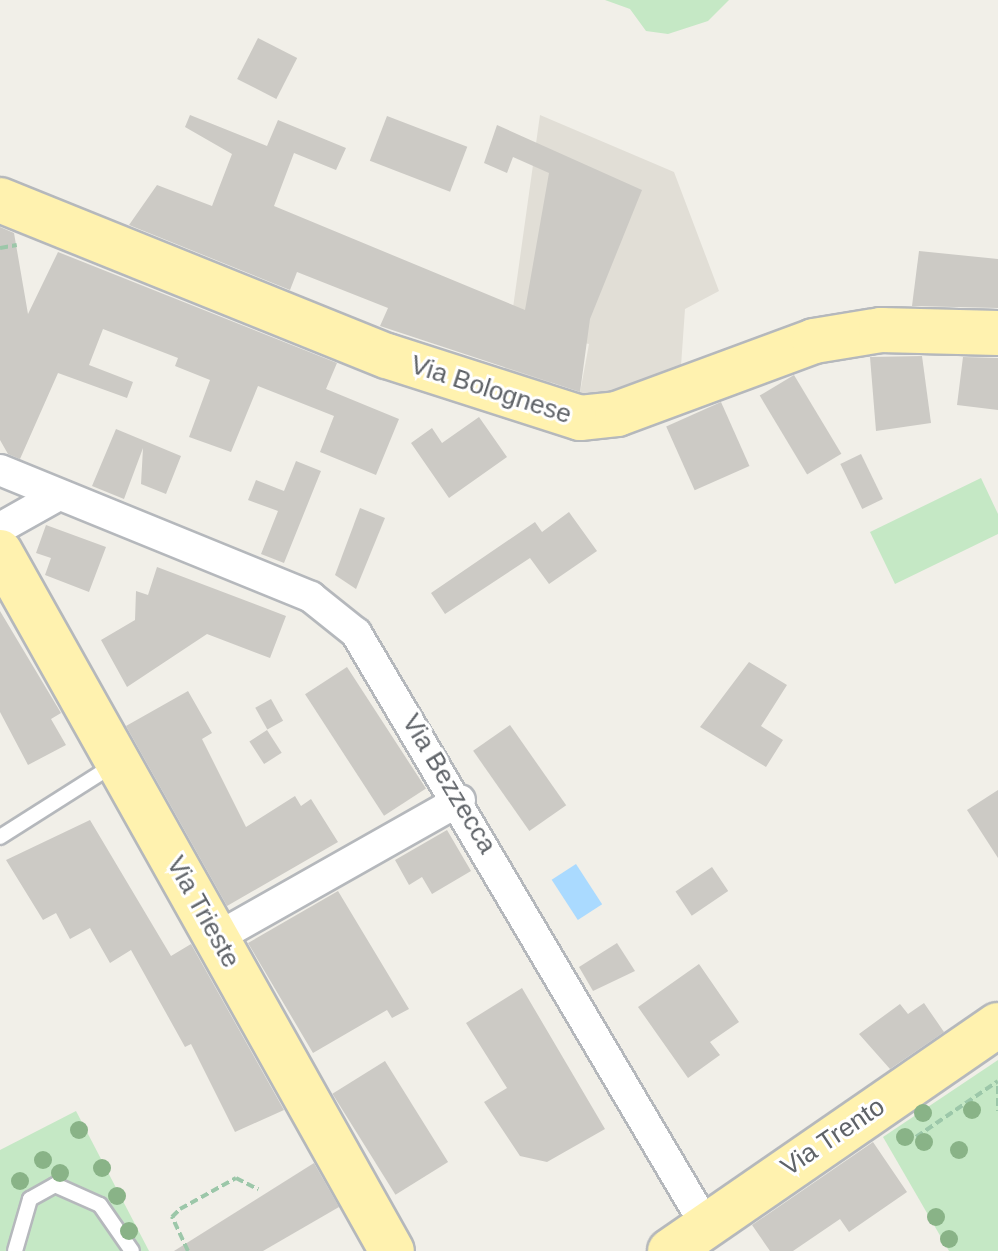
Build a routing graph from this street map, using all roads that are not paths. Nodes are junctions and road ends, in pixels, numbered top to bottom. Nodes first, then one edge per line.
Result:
1 (0, 200) edge
2 (998, 333) edge
3 (0, 470) edge
4 (57, 496) junction
5 (0, 528) edge
6 (4, 570) edge
7 (119, 762) junction
8 (460, 800) junction
9 (0, 837) edge
10 (218, 937) junction
11 (998, 1025) edge
12 (705, 1224) junction
13 (15, 1251) edge
14 (132, 1251) edge
15 (392, 1251) edge
16 (670, 1251) edge

1 - 2 main road, Via Bolognese
3 - 4 street, Via Bezzecca
4 - 5 street
4 - 8 street, Via Bezzecca
6 - 7 main road, Via Trieste
7 - 9 lane
7 - 10 main road, Via Trieste
8 - 10 street
8 - 12 street, Via Bezzecca
10 - 15 main road, Via Trieste
11 - 12 main road, Via Trento
12 - 16 main road, Via Trento
13 - 14 lane

